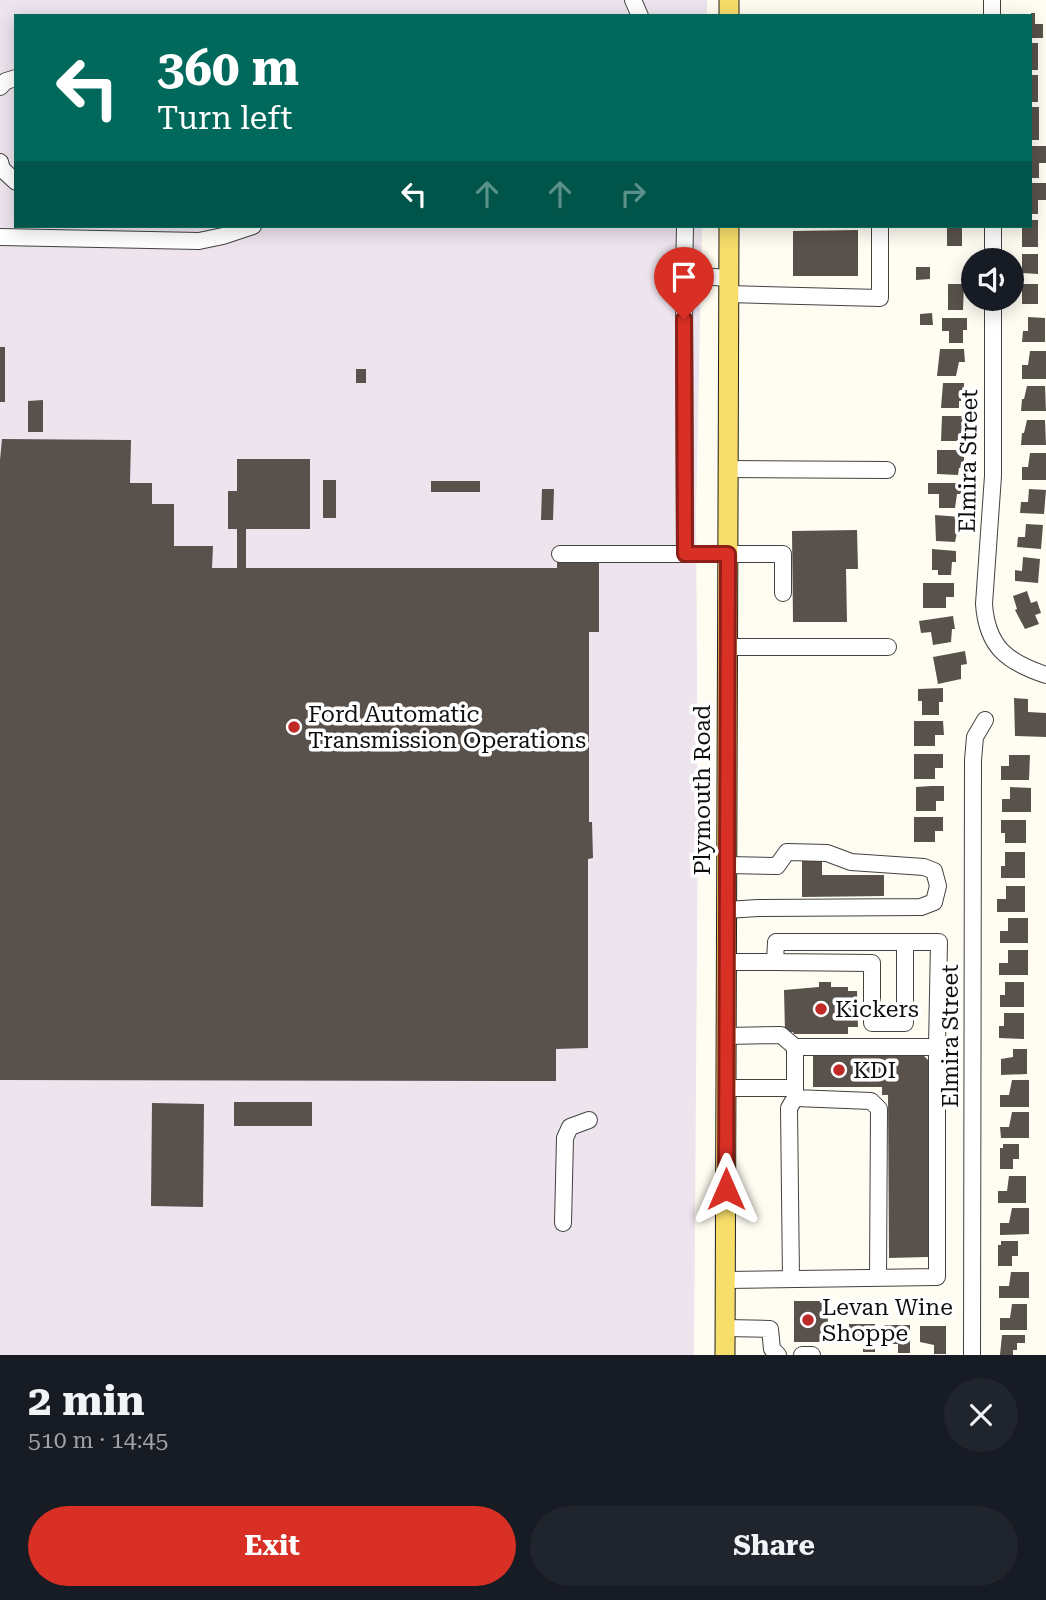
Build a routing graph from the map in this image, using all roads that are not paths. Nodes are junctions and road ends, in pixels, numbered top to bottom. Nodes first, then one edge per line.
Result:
1 (0, 162) edge
2 (14, 180) edge
3 (685, 228) edge
4 (729, 228) edge
5 (880, 228) edge
6 (993, 228) edge
7 (236, 229) edge
8 (107, 233) edge
9 (134, 233) edge
10 (170, 233) edge
11 (200, 233) edge
12 (0, 237) edge
13 (993, 248) edge
14 (684, 275) junction
15 (729, 286) junction
16 (993, 311) edge
17 (728, 469) junction
18 (887, 470) dead end
19 (560, 554) dead end
20 (685, 554) junction
21 (728, 554) junction
22 (783, 593) dead end
23 (727, 647) junction
24 (888, 647) dead end
25 (1046, 675) edge
26 (985, 720) dead end
27 (727, 865) junction
28 (726, 910) junction
29 (905, 942) junction
30 (726, 962) junction
31 (775, 962) junction
32 (726, 1036) junction
33 (795, 1047) junction
34 (937, 1047) junction
35 (726, 1088) junction
36 (795, 1093) junction
37 (589, 1120) dead end
38 (563, 1223) dead end
39 (878, 1278) junction
40 (791, 1279) junction
41 (726, 1280) junction
42 (726, 1328) junction
43 (725, 1355) edge
44 (778, 1355) edge
45 (802, 1355) edge
46 (812, 1355) edge
47 (972, 1355) edge

1 - 2 street
3 - 14 street
4 - 15 main road, Plymouth Road
5 - 15 street
6 - 13 street
7 - 11 street
8 - 9 street
8 - 12 street
9 - 10 street
10 - 11 street
14 - 15 street
14 - 20 street
15 - 17 main road, Plymouth Road
16 - 25 street, Elmira Street
17 - 18 street
17 - 21 main road, Plymouth Road
19 - 20 street
20 - 21 street
21 - 22 street
21 - 23 main road, Plymouth Road
23 - 24 street
23 - 27 main road, Plymouth Road
26 - 47 street, Elmira Street
27 - 28 main road, Plymouth Road
27 - 28 street
28 - 30 main road, Plymouth Road
29 - 31 street
29 - 31 street
29 - 34 street
30 - 31 street
30 - 32 main road, Plymouth Road
32 - 33 street
32 - 35 main road, Plymouth Road
33 - 34 street
33 - 36 street
34 - 39 street
35 - 36 street
35 - 41 main road, Plymouth Road
36 - 39 street
36 - 40 street
37 - 38 street
39 - 40 street
40 - 41 street
41 - 42 main road, Plymouth Road
42 - 43 main road, Plymouth Road
42 - 44 street
45 - 46 street

